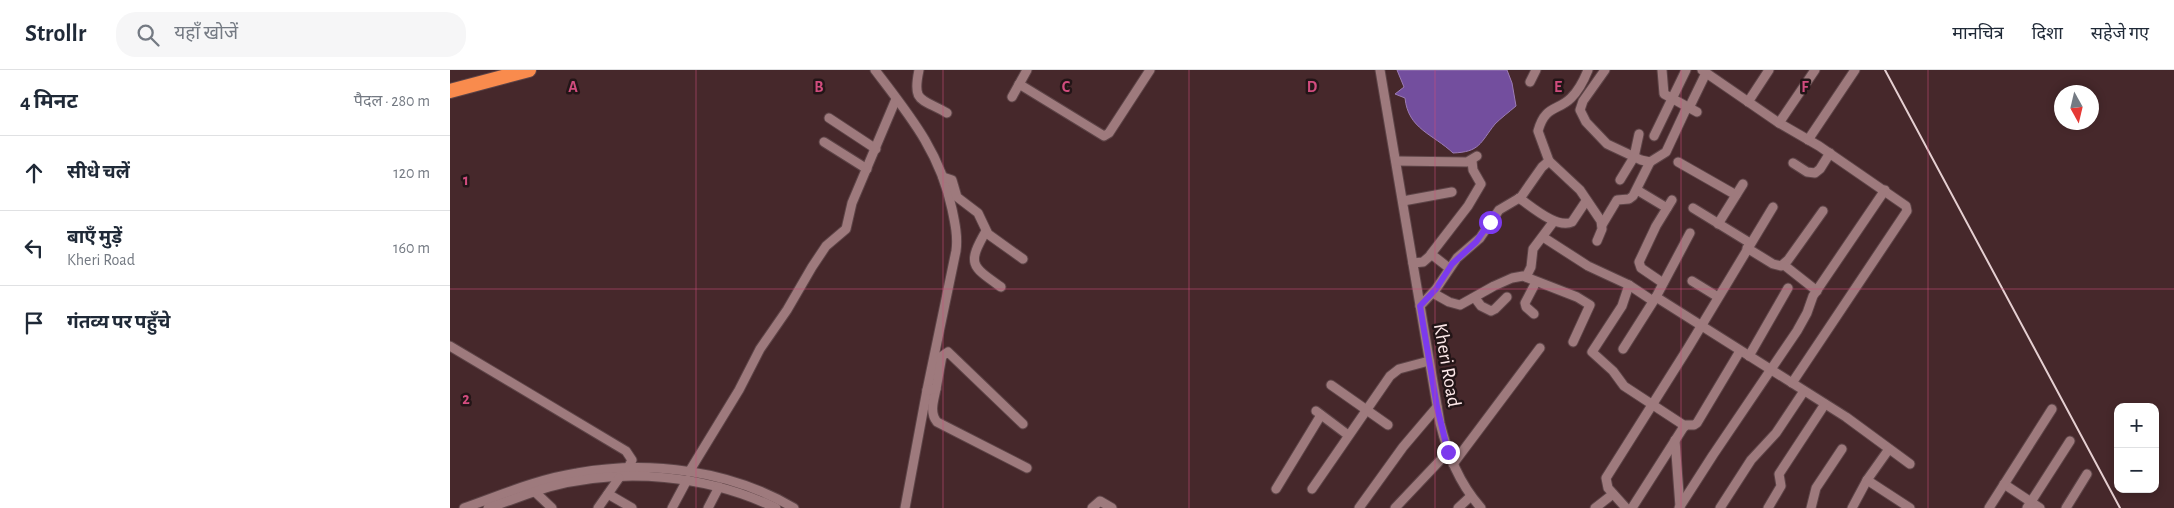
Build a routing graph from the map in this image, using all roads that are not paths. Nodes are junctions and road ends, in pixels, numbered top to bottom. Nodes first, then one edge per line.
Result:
1 (529, 70) edge
2 (875, 70) edge
3 (919, 70) edge
4 (1026, 70) edge
5 (1150, 70) edge
6 (1380, 70) edge
7 (1536, 70) edge
8 (1588, 70) edge
9 (1605, 70) edge
10 (1662, 70) edge
11 (1686, 70) edge
12 (1769, 70) edge
13 (1815, 70) edge
14 (1855, 70) edge
15 (1707, 72) edge
16 (1530, 82) dead end
17 (1019, 84) junction
18 (450, 91) edge
19 (1012, 97) dead end
20 (896, 99) junction
21 (1674, 99) junction
22 (1748, 102) junction
23 (1691, 109) junction
24 (947, 112) dead end
25 (828, 118) dead end
26 (1779, 123) junction
27 (1639, 134) dead end
28 (1654, 136) dead end
29 (1808, 140) junction
30 (824, 142) dead end
31 (876, 149) junction
32 (1830, 154) junction
33 (1634, 157) junction
34 (1396, 161) junction
35 (1549, 161) junction
36 (1650, 162) junction
37 (1678, 162) dead end
38 (1793, 163) dead end
39 (867, 169) junction
40 (945, 177) junction
41 (1620, 180) dead end
42 (1742, 184) dead end
43 (1637, 190) junction
44 (1885, 190) junction
45 (1452, 192) dead end
46 (1736, 195) junction
47 (1519, 198) junction
48 (1403, 201) junction
49 (1586, 201) junction
50 (1773, 206) dead end
51 (1692, 208) dead end
52 (1823, 210) dead end
53 (1554, 221) junction
54 (1718, 224) junction
55 (1602, 225) junction
56 (986, 231) junction
57 (1690, 233) dead end
58 (1543, 237) junction
59 (1598, 241) dead end
60 (1749, 246) junction
61 (1431, 255) junction
62 (1023, 259) dead end
63 (1413, 263) junction
64 (1784, 265) junction
65 (1449, 268) junction
66 (1526, 277) junction
67 (1692, 281) dead end
68 (1536, 282) junction
69 (1663, 283) junction
70 (1629, 285) junction
71 (1001, 287) dead end
72 (1788, 288) dead end
73 (1817, 291) junction
74 (1433, 292) junction
75 (1507, 297) dead end
76 (1718, 297) junction
77 (1475, 298) junction
78 (1654, 299) junction
79 (1420, 306) junction
80 (1534, 314) dead end
81 (1700, 326) junction
82 (1573, 342) dead end
83 (450, 346) edge
84 (1540, 348) dead end
85 (1623, 349) dead end
86 (1740, 351) junction
87 (1749, 356) junction
88 (1429, 361) junction
89 (1771, 370) junction
90 (1792, 383) junction
91 (1331, 385) dead end
92 (931, 389) junction
93 (1804, 390) junction
94 (1653, 404) junction
95 (1825, 404) junction
96 (1437, 407) junction
97 (2052, 409) dead end
98 (1366, 410) junction
99 (1022, 424) dead end
100 (1388, 425) dead end
101 (1685, 426) junction
102 (1348, 435) junction
103 (1675, 440) junction
104 (2070, 440) dead end
105 (1842, 449) dead end
106 (1890, 449) junction
107 (1448, 452) junction
108 (1453, 464) junction
109 (1910, 464) dead end
110 (1027, 468) dead end
111 (622, 473) junction
112 (2088, 474) dead end
113 (688, 476) junction
114 (1867, 480) junction
115 (2004, 484) junction
116 (719, 487) junction
117 (1276, 489) dead end
118 (1312, 489) dead end
119 (534, 492) junction
120 (608, 494) junction
121 (1613, 494) junction
122 (1471, 496) junction
123 (506, 505) edge
124 (2029, 505) edge
125 (464, 508) edge
126 (488, 508) edge
127 (552, 508) edge
128 (598, 508) edge
129 (632, 508) edge
130 (672, 508) edge
131 (708, 508) edge
132 (776, 508) edge
133 (794, 508) edge
134 (904, 508) edge
135 (1092, 508) edge
136 (1112, 508) edge
137 (1359, 508) edge
138 (1395, 508) edge
139 (1458, 508) edge
140 (1481, 508) edge
141 (1595, 508) edge
142 (1626, 508) edge
143 (1632, 508) edge
144 (1679, 508) edge
145 (1720, 508) edge
146 (1768, 508) edge
147 (1811, 508) edge
148 (1852, 508) edge
149 (1910, 508) edge
150 (1989, 508) edge
151 (2040, 508) edge
152 (2066, 508) edge

1 - 18 highway
2 - 20 street
3 - 24 street
4 - 17 street
5 - 17 street
6 - 34 street, Kheri Road
7 - 16 street
8 - 35 street
9 - 33 street
10 - 21 street
11 - 21 street
12 - 22 street
13 - 26 street
14 - 29 street
15 - 22 street
15 - 23 street
17 - 19 street
20 - 31 street
20 - 40 street
21 - 23 street
21 - 28 street
22 - 26 street
23 - 36 street
25 - 31 street
26 - 29 street
27 - 33 street
29 - 32 street
30 - 39 street
31 - 39 street
32 - 38 street
32 - 44 street
33 - 36 street
33 - 41 street
34 - 48 street, Kheri Road
34 - 61 street
35 - 47 street
35 - 49 street
36 - 43 street
37 - 46 street
39 - 113 street
40 - 56 street
40 - 92 street
42 - 46 street
43 - 55 street
43 - 69 street
44 - 73 street
44 - 90 street
45 - 48 street
46 - 54 street
47 - 53 street
47 - 65 street
48 - 63 street, Kheri Road
49 - 53 street
49 - 55 street
50 - 60 street
51 - 54 street
52 - 64 street
53 - 58 street
54 - 60 street
55 - 59 street
56 - 62 street
56 - 71 street
57 - 69 street
58 - 66 street
58 - 70 street
60 - 64 street
60 - 76 street
61 - 63 street
61 - 65 street
63 - 79 street, Kheri Road
64 - 73 street
65 - 74 street
66 - 68 street
66 - 77 street
67 - 76 street
68 - 80 street
68 - 82 street
69 - 78 street
70 - 78 street
70 - 94 street
72 - 87 street
73 - 89 street
74 - 77 street
74 - 79 street
75 - 77 street
76 - 81 street
78 - 81 street
78 - 85 street
79 - 88 street, Kheri Road
81 - 86 street
81 - 94 street
83 - 111 street
84 - 108 street
86 - 87 street
86 - 101 street
87 - 89 street
88 - 96 street, Kheri Road
88 - 98 street
89 - 90 street
89 - 144 street
90 - 93 street
91 - 98 street
92 - 99 street
92 - 110 street
92 - 134 street
93 - 95 street
93 - 145 street
94 - 101 street
94 - 121 street
95 - 106 street
95 - 146 street
96 - 107 street, Kheri Road
96 - 137 street
97 - 115 street
98 - 100 street
98 - 102 street
101 - 103 street
102 - 117 street
102 - 118 street
103 - 143 street
103 - 144 street
104 - 124 street
105 - 147 street
106 - 109 street
106 - 114 street
107 - 108 street, Kheri Road
107 - 138 street
108 - 122 street, Kheri Road
111 - 113 street
111 - 119 street
111 - 120 street
111 - 125 street
112 - 152 street
113 - 116 street
113 - 130 street
113 - 133 street
114 - 148 street
114 - 149 street
115 - 124 street
115 - 150 street
116 - 131 street
116 - 132 street
119 - 123 street
119 - 127 street
120 - 128 street
120 - 129 street
121 - 141 street
121 - 142 street
122 - 139 street
122 - 140 street, Kheri Road
123 - 126 street
124 - 151 street
135 - 136 street

